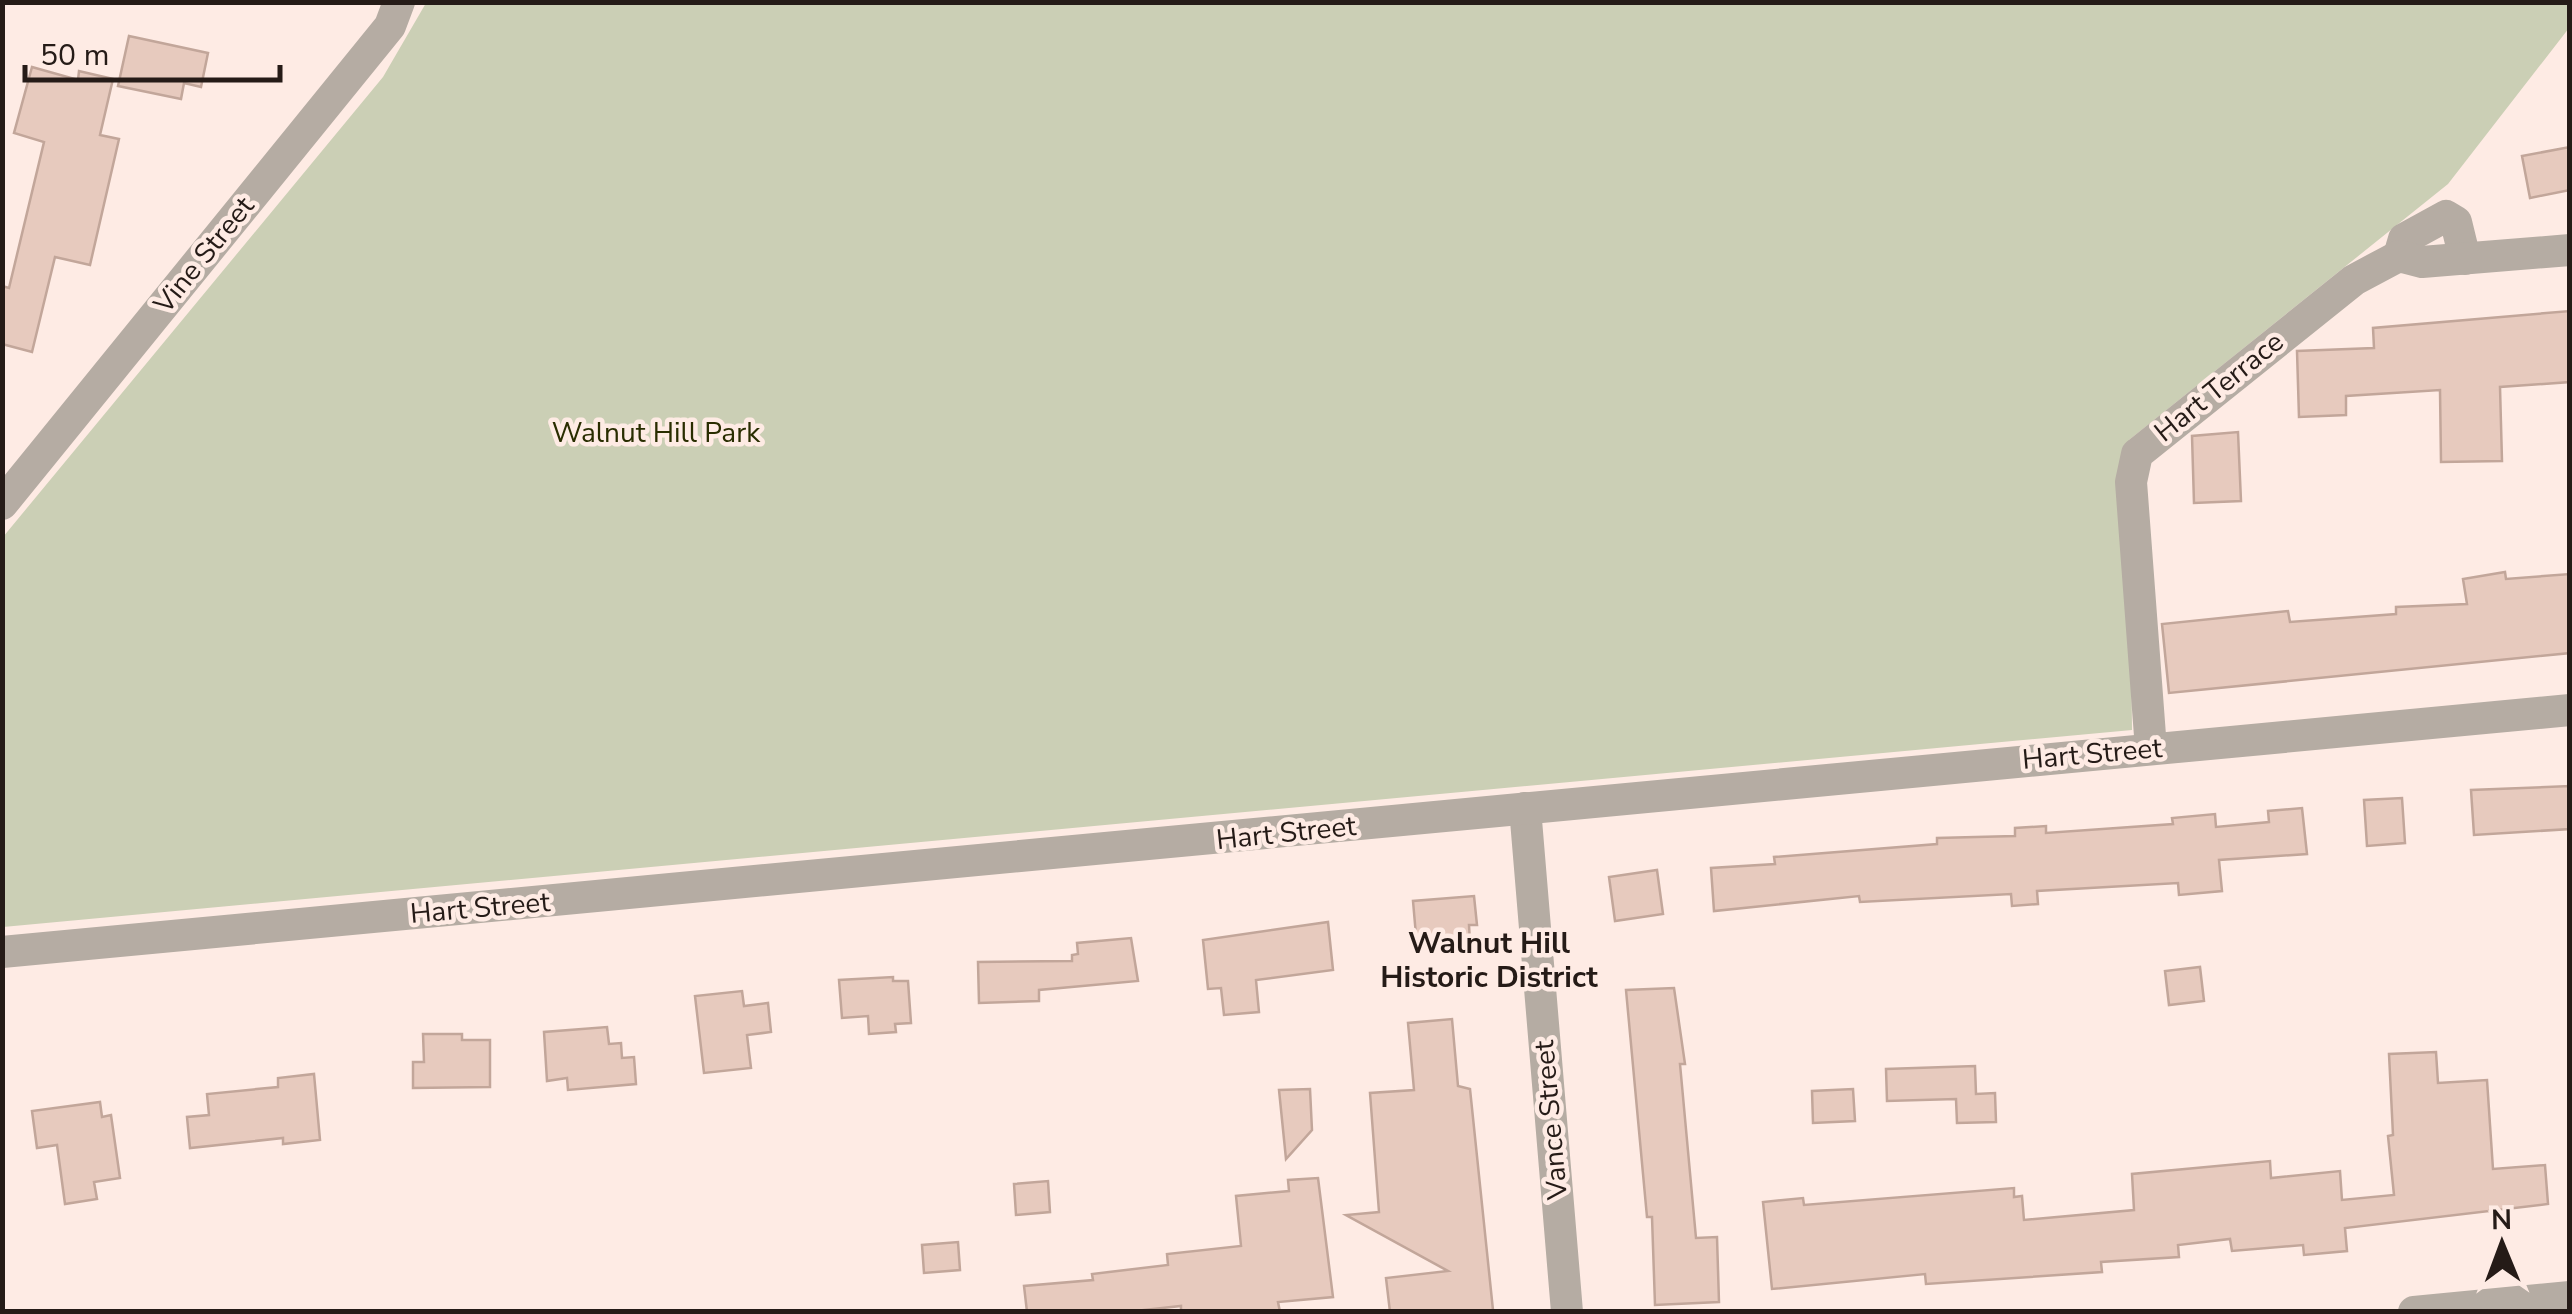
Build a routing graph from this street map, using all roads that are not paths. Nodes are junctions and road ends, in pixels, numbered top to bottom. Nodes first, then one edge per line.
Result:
1 (399, 2) edge
2 (2570, 250) edge
3 (2399, 256) junction
4 (2465, 258) junction
5 (2, 504) edge
6 (2570, 710) edge
7 (2151, 749) junction
8 (1525, 808) junction
9 (2, 952) edge
10 (2570, 1297) edge
11 (1567, 1312) edge
12 (2414, 1312) edge

1 - 5 street, Vine Street
2 - 4 street
3 - 4 street
3 - 4 street, Hart Terrace
3 - 7 street, Hart Terrace
6 - 7 street, Hart Street
7 - 8 street, Hart Street
8 - 9 street, Hart Street
8 - 11 street, Vance Street
10 - 12 street

